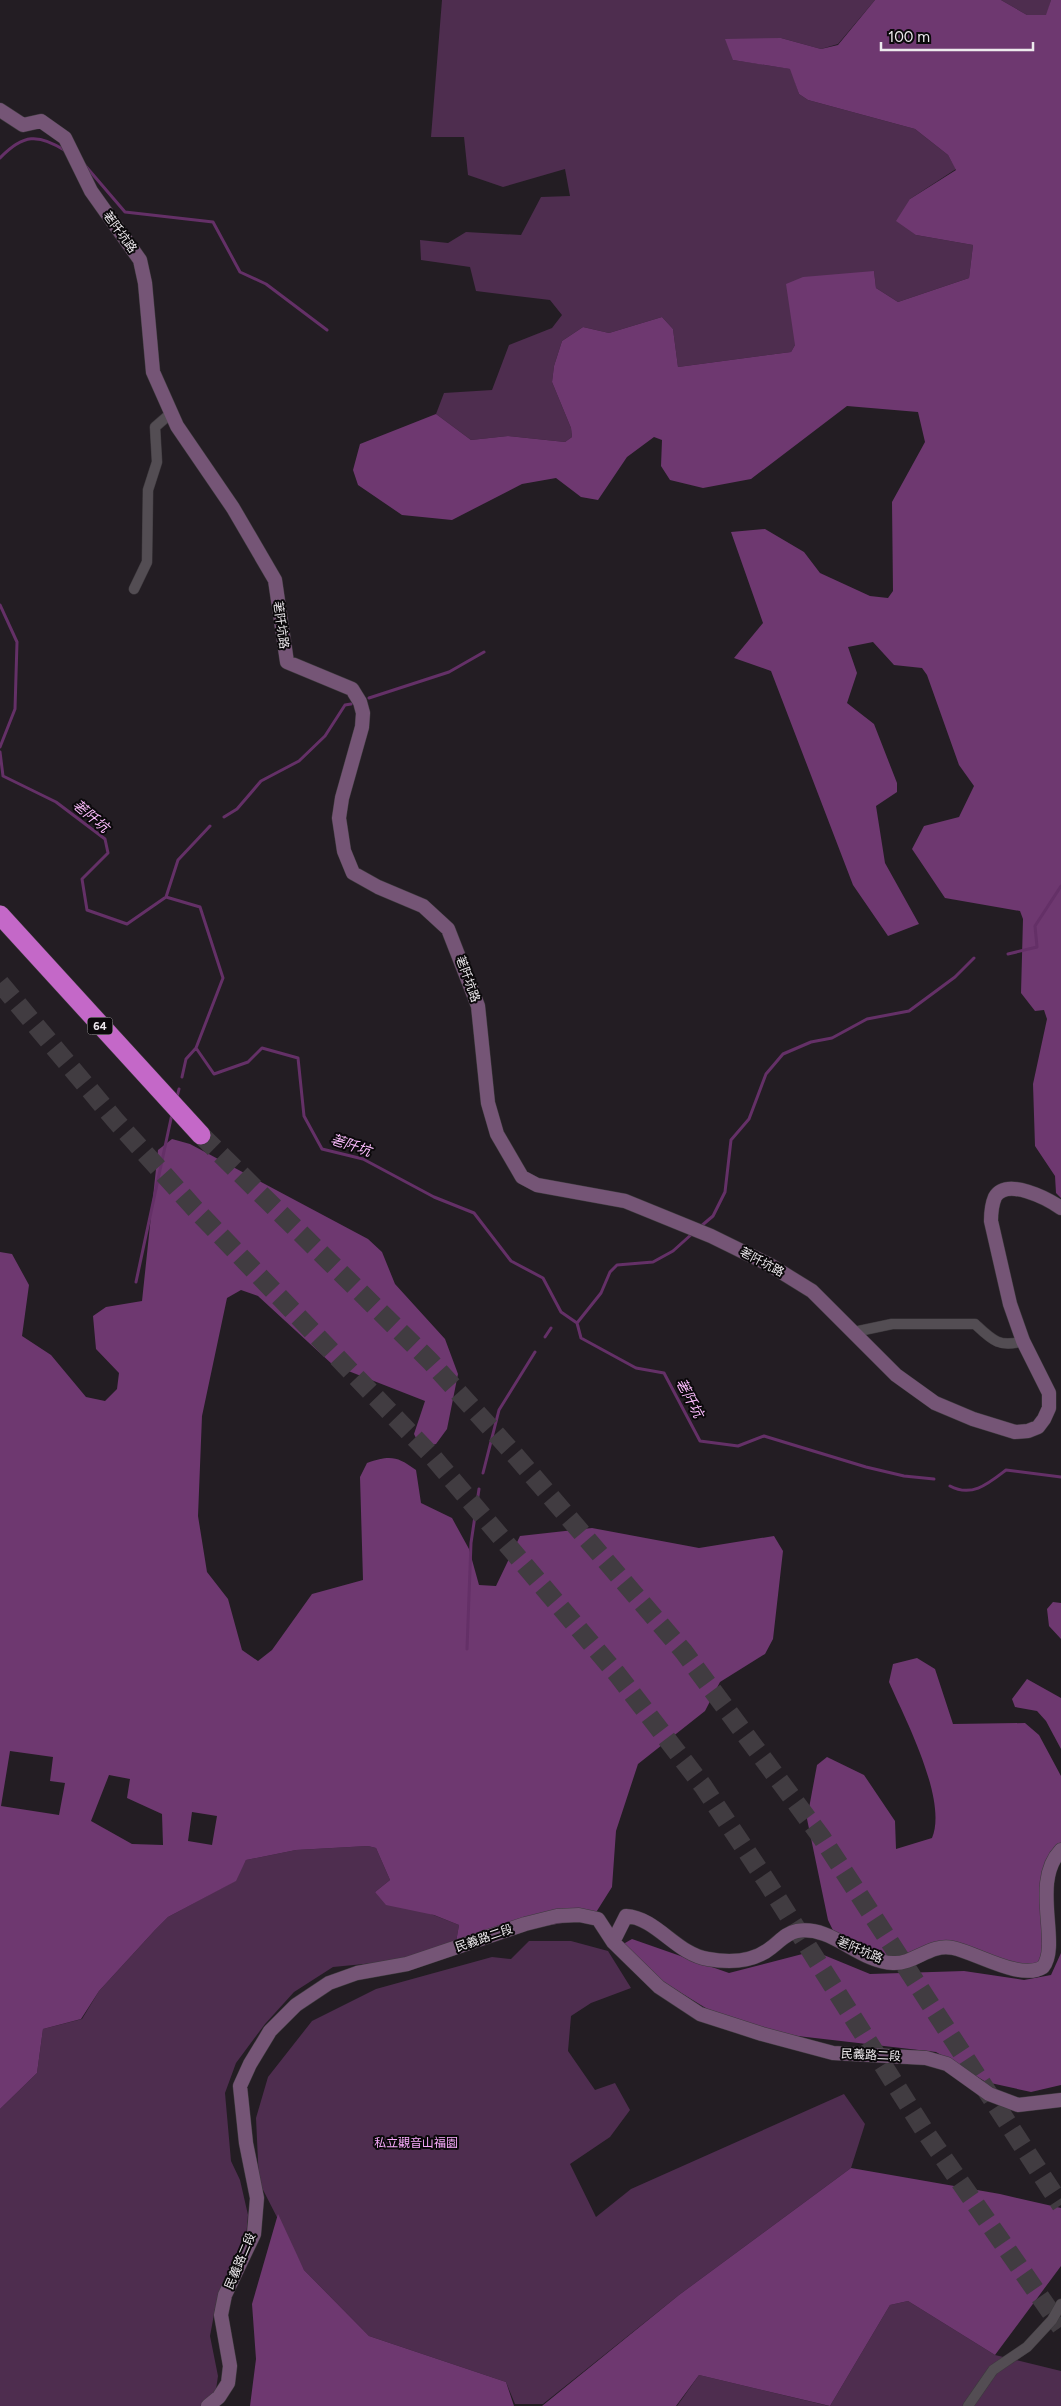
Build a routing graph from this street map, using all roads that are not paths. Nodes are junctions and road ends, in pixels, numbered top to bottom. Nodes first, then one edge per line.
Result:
1 (0, 110) edge
2 (170, 414) junction
3 (134, 589) dead end
4 (0, 915) edge
5 (201, 1135) tunnel mouth
6 (1061, 1208) edge
7 (854, 1332) junction
8 (1023, 1341) junction
9 (1061, 1850) edge
10 (613, 1942) junction
11 (1061, 2100) edge
12 (1061, 2304) edge
13 (208, 2406) edge
14 (968, 2406) edge

1 - 2 street, 荖阡坑路
2 - 3 street
2 - 7 street, 荖阡坑路
4 - 5 highway, 64
6 - 8 street, 荖阡坑路
7 - 8 street
7 - 8 street, 荖阡坑路
9 - 10 street, 荖阡坑路
10 - 11 street, 民義路二段
10 - 13 street, 民義路二段
12 - 14 street

